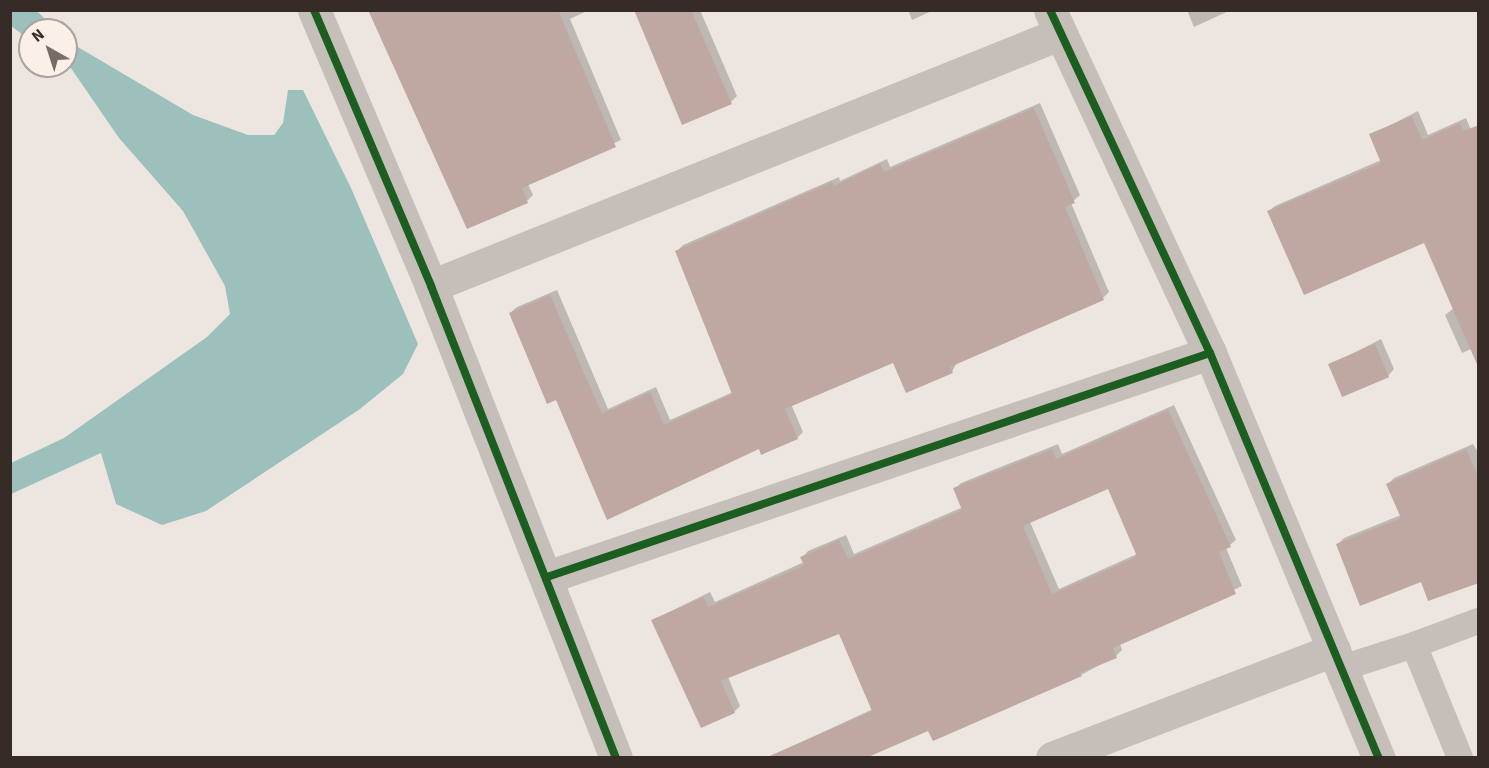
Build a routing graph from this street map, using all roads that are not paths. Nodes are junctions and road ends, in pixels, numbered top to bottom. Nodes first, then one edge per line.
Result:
1 (314, 10) edge
2 (1054, 22) edge
3 (431, 286) junction
4 (1210, 353) junction
5 (547, 577) junction
6 (1479, 621) edge
7 (1414, 645) junction
8 (1338, 659) junction
9 (616, 758) edge
10 (1052, 758) edge
11 (1379, 758) edge
12 (1460, 758) edge

1 - 3 street
2 - 3 street
2 - 4 street
3 - 5 street
4 - 5 street
4 - 8 street
5 - 9 street
6 - 7 lane
7 - 8 lane
7 - 12 lane
8 - 10 street
8 - 11 street

